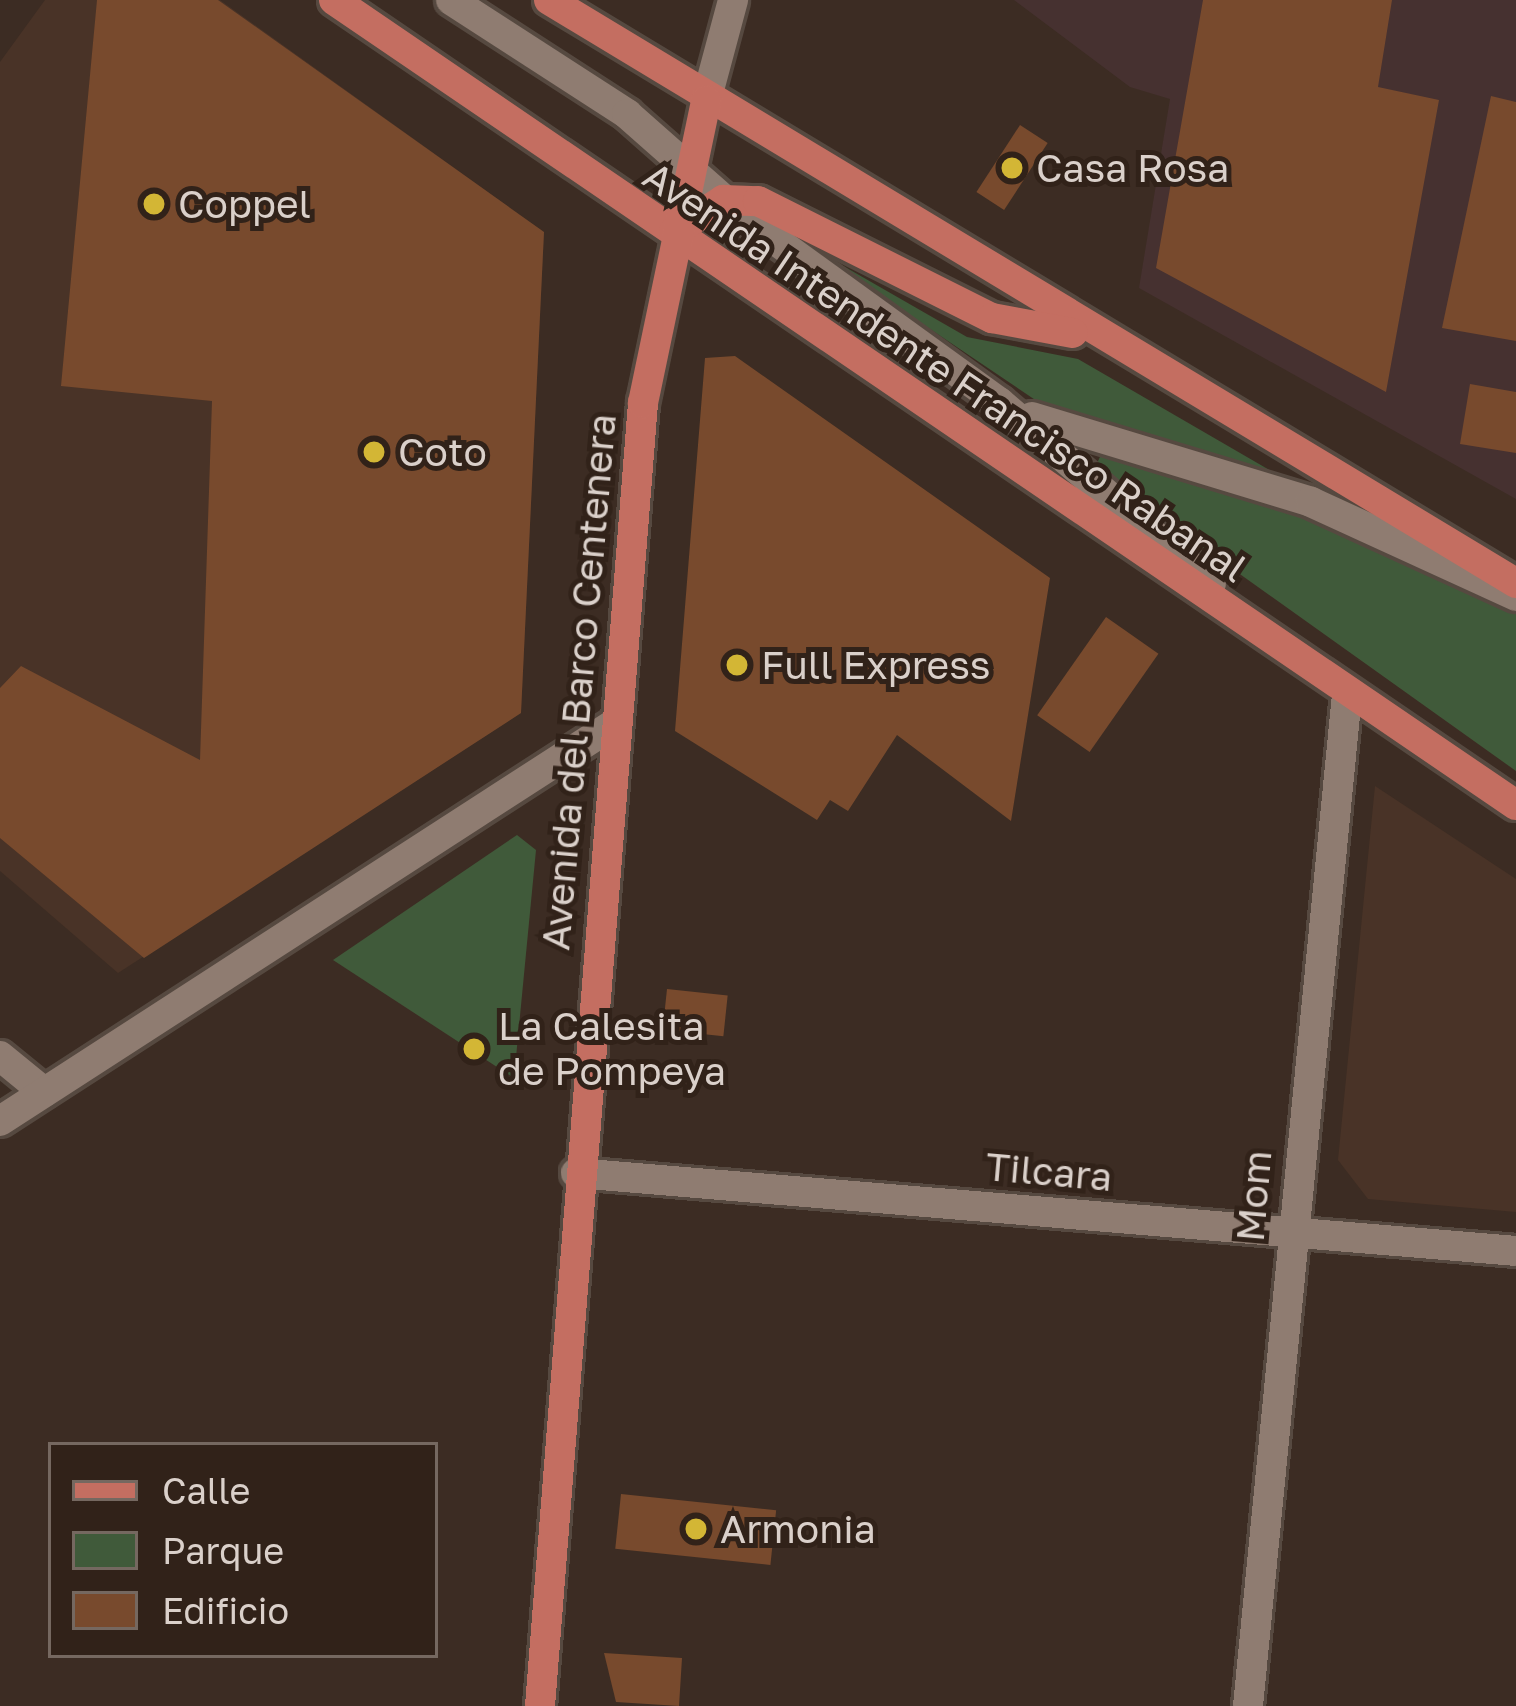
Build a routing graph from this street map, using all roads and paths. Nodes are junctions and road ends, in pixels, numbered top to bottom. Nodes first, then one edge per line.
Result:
1 (334, 0) edge
2 (451, 0) edge
3 (549, 0) edge
4 (733, 0) edge
5 (706, 101) junction
6 (690, 173) junction
7 (724, 200) junction
8 (674, 232) junction
9 (1092, 336) junction
10 (999, 402) junction
11 (1516, 583) edge
12 (1516, 596) edge
13 (1309, 669) junction
14 (1346, 694) junction
15 (614, 724) junction
16 (1516, 805) edge
17 (0, 1056) edge
18 (44, 1092) junction
19 (0, 1121) edge
20 (576, 1173) junction
21 (1290, 1230) junction
22 (1516, 1251) edge
23 (540, 1706) edge
24 (1248, 1706) edge

1 - 8 main road, Avenida Intendente Francisco Rabanal
2 - 6 street
3 - 5 main road
4 - 5 street
5 - 6 main road, Avenida del Barco Centenera
5 - 9 main road
6 - 7 street
6 - 8 main road, Avenida del Barco Centenera
7 - 8 main road
7 - 9 main road
7 - 10 street
8 - 13 main road, Avenida Intendente Francisco Rabanal
8 - 15 main road, Avenida del Barco Centenera
9 - 11 main road
10 - 12 street
10 - 13 street
13 - 14 main road, Avenida Intendente Francisco Rabanal
14 - 16 main road, Avenida Intendente Francisco Rabanal
14 - 21 street, Mom
15 - 18 street
15 - 20 main road, Avenida del Barco Centenera
17 - 18 street
18 - 19 street
20 - 21 street, Tilcara
20 - 23 main road, Avenida del Barco Centenera
21 - 22 street, Tilcara
21 - 24 street, Mom

